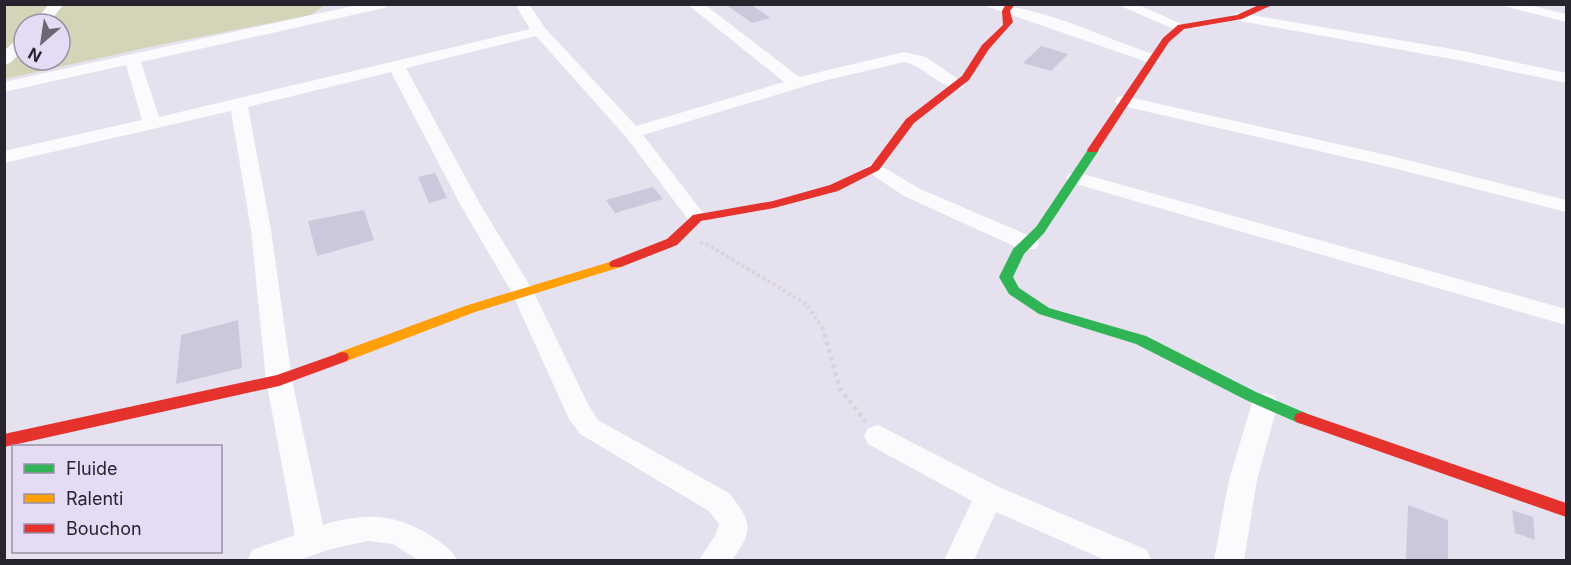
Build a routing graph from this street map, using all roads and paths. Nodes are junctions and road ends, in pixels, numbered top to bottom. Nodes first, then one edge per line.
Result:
1 (384, 4) edge
2 (522, 4) edge
3 (694, 4) edge
4 (987, 4) edge
5 (1123, 4) edge
6 (1270, 4) edge
7 (1503, 4) edge
8 (1009, 8) edge
9 (1239, 17) junction
10 (1566, 18) edge
11 (1181, 27) junction
12 (539, 31) junction
13 (1153, 59) junction
14 (132, 60) junction
15 (396, 65) junction
16 (1566, 78) edge
17 (796, 83) junction
18 (957, 84) junction
19 (4, 87) edge
20 (1124, 101) junction
21 (239, 104) junction
22 (152, 123) junction
23 (632, 133) junction
24 (7, 159) edge
25 (875, 168) junction
26 (1076, 178) junction
27 (1566, 206) edge
28 (697, 218) junction
29 (672, 242) junction
30 (1028, 244) junction
31 (522, 291) junction
32 (1566, 317) edge
33 (279, 380) junction
34 (1265, 403) junction
35 (878, 436) joint
36 (4, 441) edge
37 (989, 496) junction
38 (1566, 510) edge
39 (312, 544) junction
40 (263, 561) edge
41 (442, 561) edge
42 (714, 561) edge
43 (959, 561) edge
44 (1136, 561) edge
45 (1228, 561) edge

1 - 14 street
2 - 12 street
3 - 17 street
4 - 8 street
5 - 11 street
6 - 9 street
7 - 10 street
8 - 13 street
8 - 18 street
9 - 11 street
9 - 16 street
11 - 13 street
12 - 15 street
12 - 23 street
13 - 20 street
14 - 19 street
14 - 22 street
15 - 21 street
15 - 31 street
17 - 18 street
17 - 23 street
18 - 25 street
20 - 26 street
20 - 27 street
21 - 22 street
21 - 33 street
22 - 24 street
23 - 28 street
25 - 28 street
25 - 30 street
26 - 30 street
26 - 32 street
28 - 29 street
29 - 31 street
29 - 35 path
30 - 34 street
31 - 33 street
31 - 42 street
33 - 36 street
33 - 39 street
34 - 38 street
34 - 45 street
35 - 37 street
37 - 43 street
37 - 44 street
39 - 40 street
39 - 41 street

